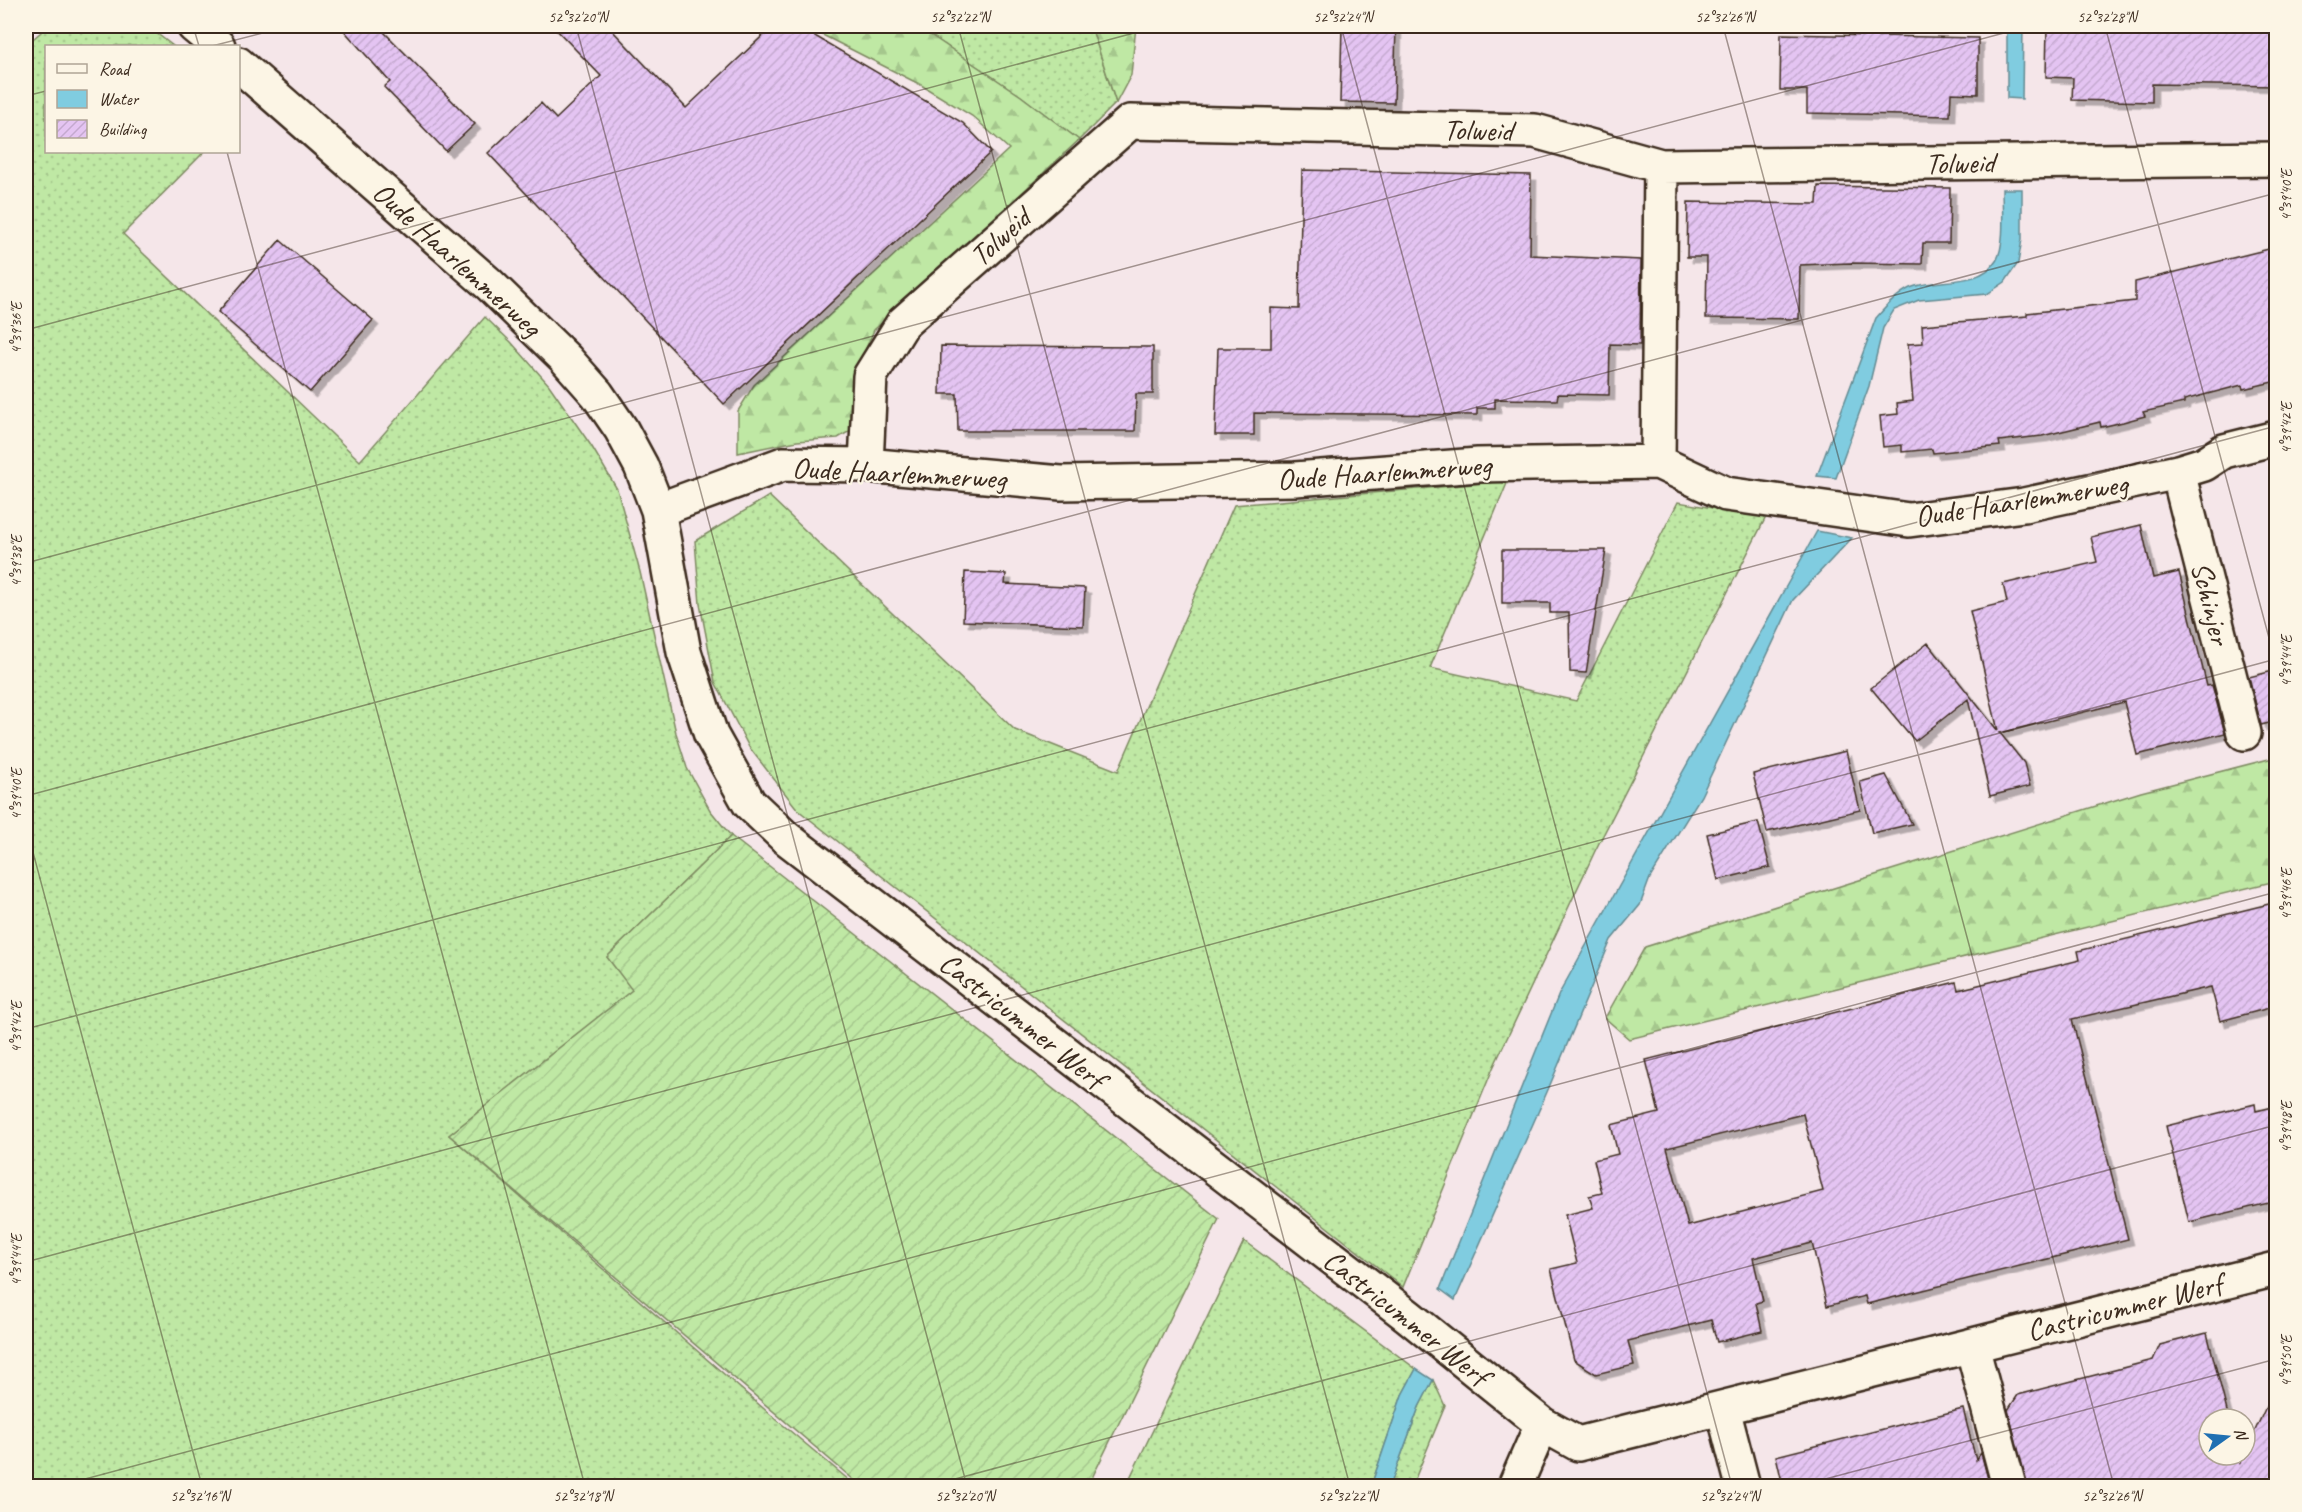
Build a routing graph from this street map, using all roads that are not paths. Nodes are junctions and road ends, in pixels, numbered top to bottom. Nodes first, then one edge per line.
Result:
1 (194, 26) edge
2 (217, 45) edge
3 (240, 66) edge
4 (2277, 159) edge
5 (1661, 166) junction
6 (2277, 438) edge
7 (1658, 462) junction
8 (866, 465) junction
9 (2178, 472) junction
10 (658, 510) junction
11 (2244, 733) dead end
12 (2277, 1269) edge
13 (1972, 1346) junction
14 (1723, 1409) junction
15 (1542, 1424) junction
16 (1515, 1486) edge
17 (1743, 1486) edge
18 (2009, 1486) edge

1 - 2 street
3 - 10 street, Oude Haarlemmerweg
4 - 5 street, Tolweid
5 - 7 street
5 - 8 street, Tolweid
6 - 9 street, Oude Haarlemmerweg
7 - 8 street, Oude Haarlemmerweg
7 - 9 street, Oude Haarlemmerweg
8 - 10 street, Oude Haarlemmerweg
9 - 11 street, Schinjer
10 - 15 street, Castricummer Werf
12 - 13 street, Castricummer Werf
13 - 14 street, Castricummer Werf
13 - 18 street
14 - 15 street, Castricummer Werf
14 - 17 street
15 - 16 street

